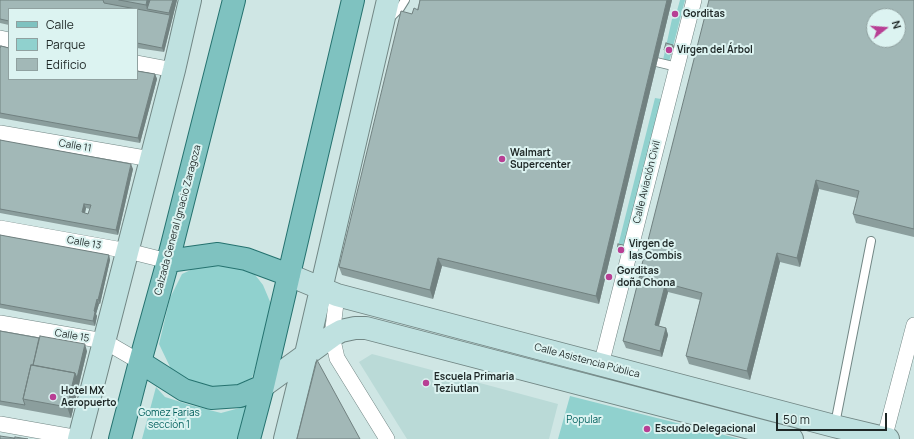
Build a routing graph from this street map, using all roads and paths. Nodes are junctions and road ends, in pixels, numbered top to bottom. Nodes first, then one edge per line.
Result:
1 (190, 0) edge
2 (234, 0) edge
3 (388, 0) edge
4 (405, 0) edge
5 (694, 0) edge
6 (349, 6) edge
7 (383, 22) junction
8 (638, 57) edge
9 (138, 63) edge
10 (677, 67) junction
11 (174, 70) junction
12 (0, 132) edge
13 (151, 159) junction
14 (0, 228) edge
15 (871, 241) dead end
16 (128, 251) junction
17 (168, 261) junction
18 (289, 275) junction
19 (329, 292) junction
20 (0, 323) edge
21 (914, 325) edge
22 (332, 336) junction
23 (104, 341) junction
24 (306, 354) junction
25 (140, 362) junction
26 (601, 365) junction
27 (263, 386) junction
28 (0, 424) edge
29 (834, 426) junction
30 (79, 439) edge
31 (120, 439) edge
32 (249, 439) edge
33 (285, 439) edge
34 (388, 439) edge
35 (788, 439) edge
36 (886, 439) edge

1 - 11 street
2 - 17 main road, Calzada General Ignacio Zaragoza
3 - 7 street
4 - 7 lane
5 - 10 street, Calle Aviación Civil
6 - 18 main road
7 - 19 street
8 - 10 lane
9 - 11 street
10 - 26 street, Calle Aviación Civil
11 - 13 street
12 - 13 street, Calle 11
13 - 16 street
14 - 16 street, Calle 13
15 - 29 lane
16 - 17 street, Calle 13
16 - 23 street
17 - 18 main road
17 - 25 main road, Calzada General Ignacio Zaragoza
18 - 19 street, Calle Asistencia Pública
18 - 27 main road
19 - 22 street
19 - 24 street
19 - 26 street, Calle Asistencia Pública
20 - 23 street, Calle 15
21 - 36 street
22 - 24 street
22 - 34 street
22 - 35 street
23 - 25 street, Calle 15
23 - 30 street
24 - 27 street
24 - 33 street
25 - 27 main road
25 - 31 main road, Calzada General Ignacio Zaragoza
26 - 29 street, Calle Asistencia Pública
27 - 32 main road
28 - 30 street
29 - 36 street, Calle Asistencia Pública

